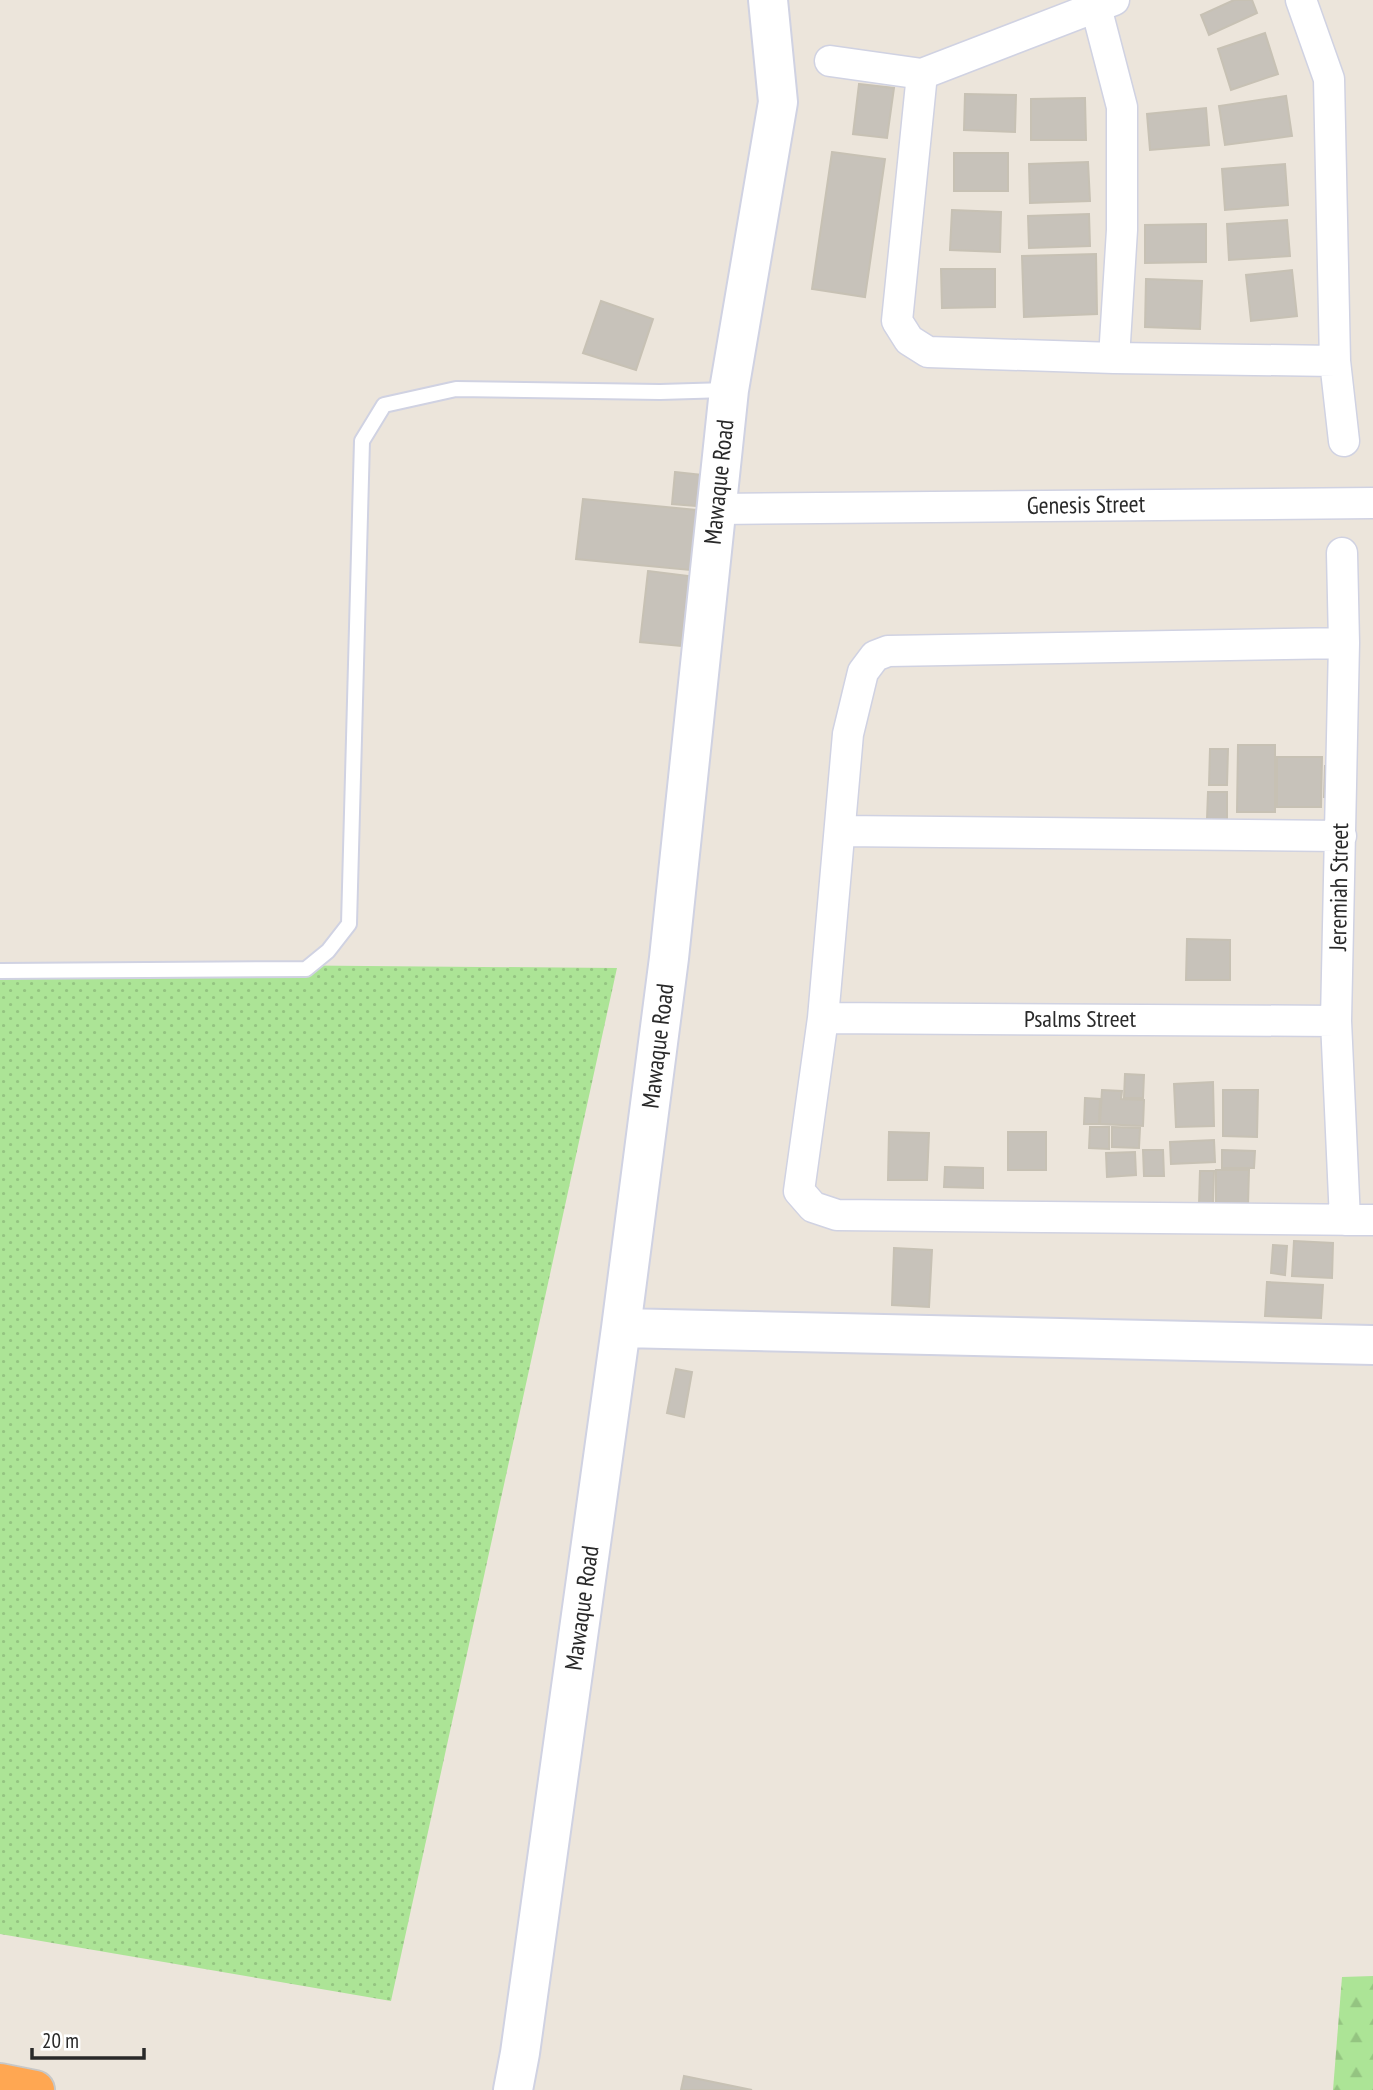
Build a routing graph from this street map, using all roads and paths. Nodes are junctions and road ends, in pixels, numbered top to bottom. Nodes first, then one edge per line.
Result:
1 (768, 0) edge
2 (1301, 0) edge
3 (1105, 4) edge
4 (830, 61) dead end
5 (922, 74) junction
6 (1114, 358) junction
7 (1335, 361) junction
8 (729, 390) junction
9 (1343, 441) dead end
10 (1373, 503) edge
11 (717, 509) junction
12 (1342, 553) dead end
13 (1344, 643) junction
14 (839, 831) junction
15 (1341, 836) junction
16 (0, 971) edge
17 (823, 1018) junction
18 (1336, 1021) junction
19 (1359, 1220) edge
20 (621, 1328) junction
21 (1373, 1345) edge
22 (0, 2083) edge
23 (35, 2090) edge
24 (513, 2090) edge

1 - 8 main road, Mawaque Road
2 - 7 street
3 - 5 street
3 - 6 street
4 - 5 street
5 - 6 street
6 - 7 street
7 - 9 street
8 - 11 main road, Mawaque Road
8 - 16 lane
10 - 11 street, Genesis Street
11 - 20 main road, Mawaque Road
12 - 13 street, Jeremiah Street
13 - 14 street
13 - 15 street, Jeremiah Street
14 - 15 street
14 - 17 street
15 - 18 street, Jeremiah Street
17 - 18 street, Psalms Street
17 - 19 street
18 - 19 street, Jeremiah Street
20 - 21 main road
20 - 24 main road, Mawaque Road
22 - 23 highway

